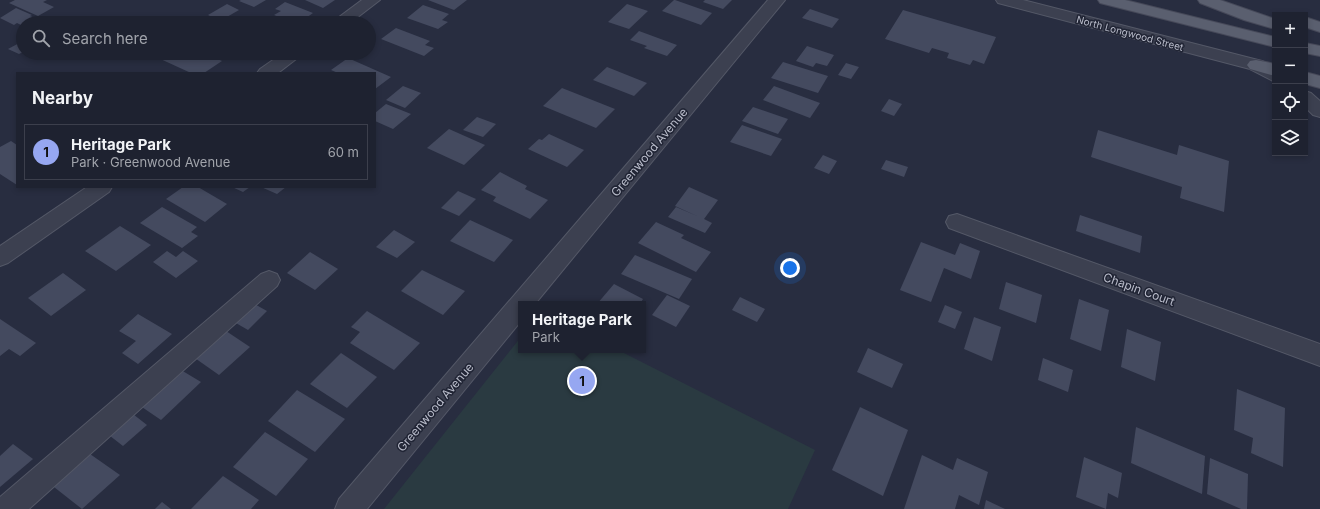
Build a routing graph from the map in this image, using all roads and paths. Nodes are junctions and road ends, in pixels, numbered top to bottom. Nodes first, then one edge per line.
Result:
1 (372, 0) edge
2 (777, 0) edge
3 (1004, 0) edge
4 (1106, 0) edge
5 (1206, 0) edge
6 (1246, 0) edge
7 (1278, 12) edge
8 (349, 16) edge
9 (1272, 23) edge
10 (1308, 23) edge
11 (1320, 27) edge
12 (1308, 33) edge
13 (1320, 36) edge
14 (1272, 41) edge
15 (1308, 49) edge
16 (1320, 51) edge
17 (285, 60) edge
18 (1256, 65) junction
19 (1272, 69) edge
20 (267, 72) edge
21 (1272, 74) edge
22 (1308, 79) edge
23 (1320, 82) edge
24 (1308, 100) edge
25 (1320, 111) edge
26 (101, 188) edge
27 (957, 222) dead end
28 (0, 257) edge
29 (269, 280) dead end
30 (524, 301) edge
31 (518, 308) edge
32 (1320, 355) edge
33 (8, 509) edge
34 (349, 509) edge

1 - 8 street
2 - 30 street, Greenwood Avenue
3 - 18 street, North Longwood Street
4 - 14 main road
5 - 9 main road
6 - 7 main road
10 - 11 main road
12 - 13 main road
15 - 16 main road
17 - 20 street
18 - 19 main road
18 - 21 street, North Longwood Street
22 - 23 main road
24 - 25 street
26 - 28 street
27 - 32 street, Chapin Court
29 - 33 street
31 - 34 street, Greenwood Avenue

